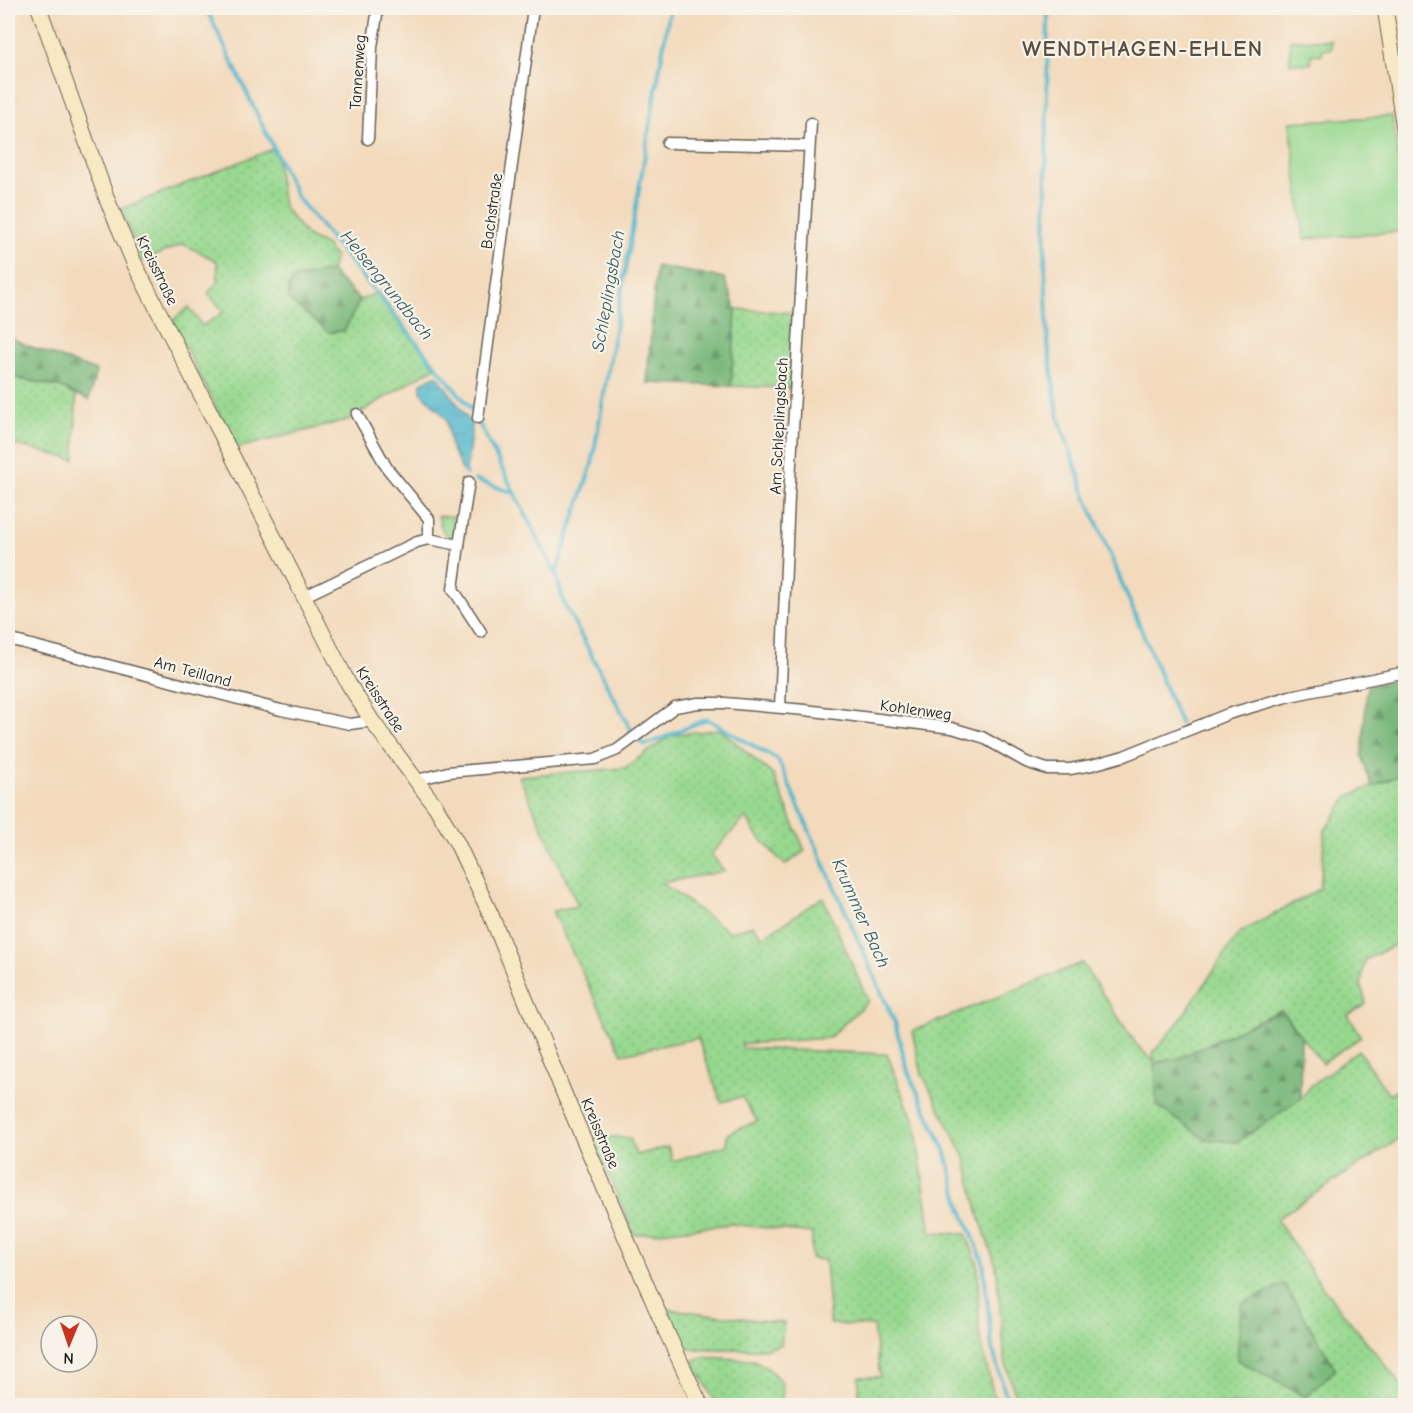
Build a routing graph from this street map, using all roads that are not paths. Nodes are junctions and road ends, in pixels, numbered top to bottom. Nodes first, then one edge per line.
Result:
1 (378, 8) edge
2 (533, 8) edge
3 (1385, 8) edge
4 (44, 9) edge
5 (811, 123) dead end
6 (368, 139) dead end
7 (1406, 141) edge
8 (667, 142) dead end
9 (809, 146) junction
10 (357, 414) dead end
11 (478, 418) dead end
12 (469, 482) dead end
13 (429, 539) junction
14 (459, 545) junction
15 (303, 597) junction
16 (482, 632) dead end
17 (8, 639) edge
18 (1406, 672) edge
19 (780, 707) junction
20 (372, 721) junction
21 (417, 780) junction
22 (701, 1406) edge

1 - 6 street, Tannenweg
2 - 11 street, Bachstraße
3 - 7 street
4 - 15 street, Kreisstraße
5 - 9 street, Am Schleplingsbach
8 - 9 street
9 - 19 street, Am Schleplingsbach
10 - 13 street
12 - 14 street
13 - 14 street
13 - 15 street
14 - 16 street
15 - 20 street, Kreisstraße
17 - 20 street, Am Teilland
18 - 19 street, Kohlenweg
19 - 21 street, Kohlenweg
20 - 21 street, Kreisstraße
21 - 22 street, Kreisstraße

